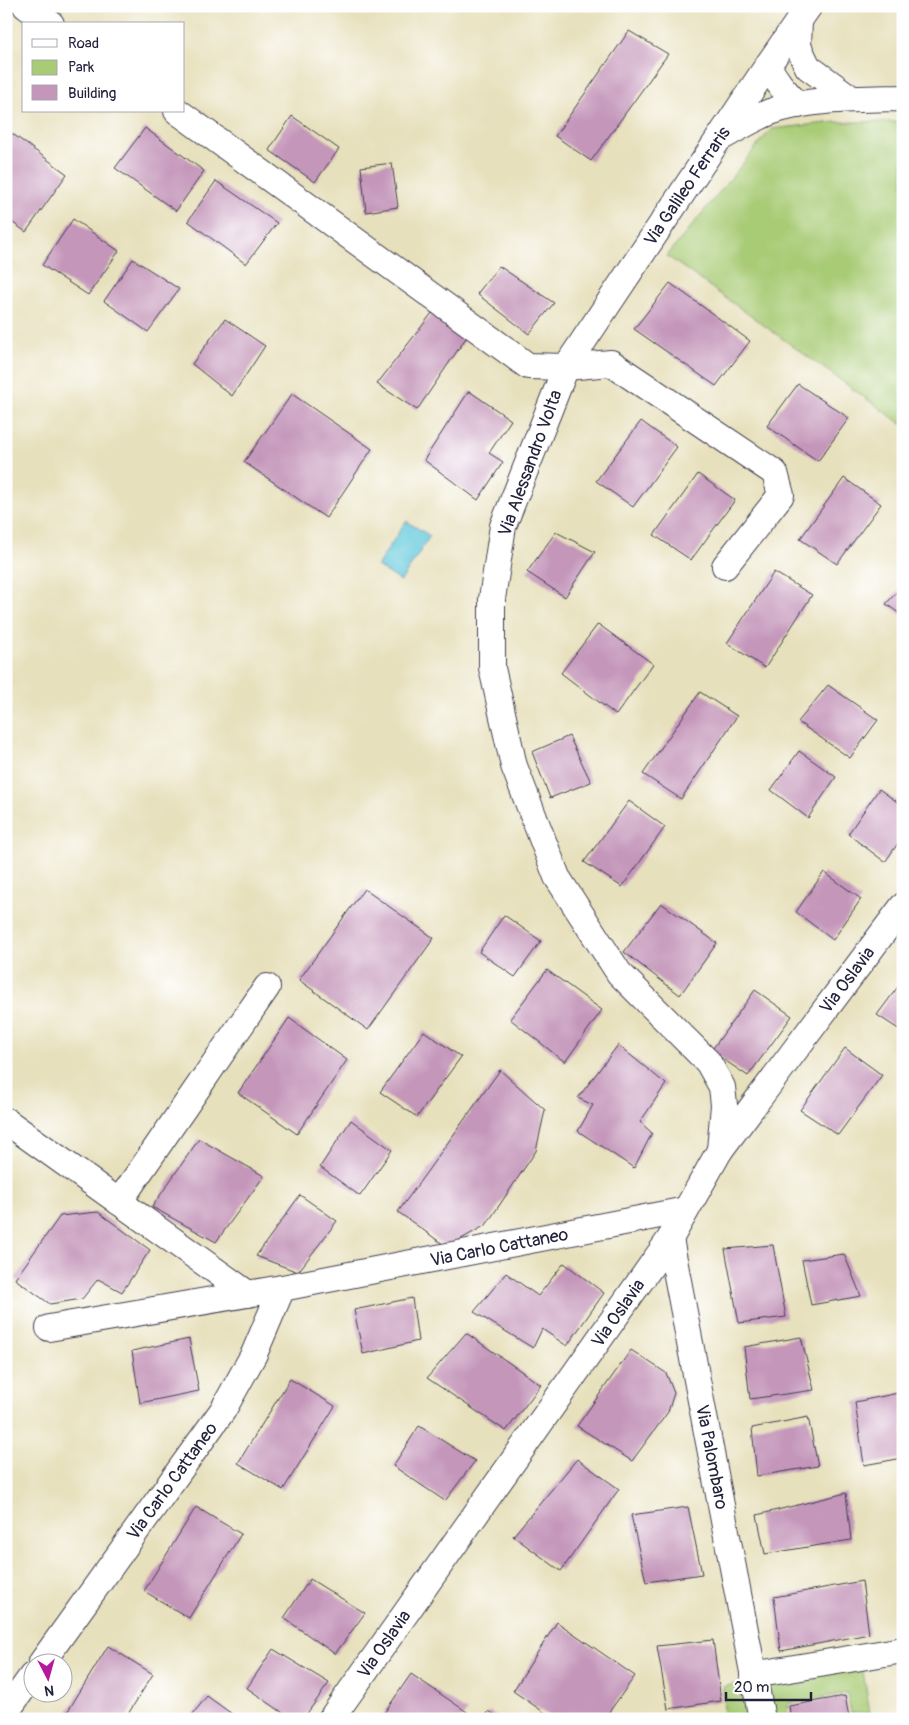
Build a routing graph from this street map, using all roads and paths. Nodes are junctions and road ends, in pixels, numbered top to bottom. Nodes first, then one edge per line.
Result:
1 (26, 6) edge
2 (804, 13) edge
3 (48, 22) edge
4 (768, 65) junction
5 (808, 67) junction
6 (903, 98) edge
7 (852, 99) junction
8 (798, 105) junction
9 (178, 112) edge
10 (718, 140) junction
11 (566, 368) junction
12 (725, 566) dead end
13 (903, 906) edge
14 (267, 987) dead end
15 (6, 1121) edge
16 (720, 1150) junction
17 (119, 1202) junction
18 (686, 1210) junction
19 (670, 1239) junction
20 (282, 1288) junction
21 (248, 1294) junction
22 (49, 1328) dead end
23 (903, 1650) edge
24 (49, 1652) edge
25 (753, 1675) junction
26 (22, 1690) edge
27 (6, 1712) edge
28 (331, 1719) edge
29 (762, 1719) edge

1 - 3 street
2 - 4 street, Via Galileo Ferraris
2 - 5 street
4 - 5 street
4 - 8 street
4 - 10 street, Via Galileo Ferraris
5 - 7 street
6 - 7 street
7 - 8 street
8 - 10 street
9 - 11 street, Via Alessandro Volta
10 - 11 street, Via Galileo Ferraris
11 - 12 street, Via Alessandro Volta
11 - 16 street, Via Alessandro Volta
13 - 16 street, Via Oslavia
14 - 17 street
15 - 17 street
16 - 18 street, Via Oslavia
17 - 21 street
18 - 19 street, Via Oslavia
18 - 20 street, Via Carlo Cattaneo
19 - 25 street, Via Palombaro
19 - 28 street, Via Oslavia
20 - 21 street, Via Carlo Cattaneo
20 - 24 street, Via Carlo Cattaneo
21 - 22 street, Via Carlo Cattaneo
23 - 25 street
25 - 29 street, Via Palombaro
26 - 27 street

